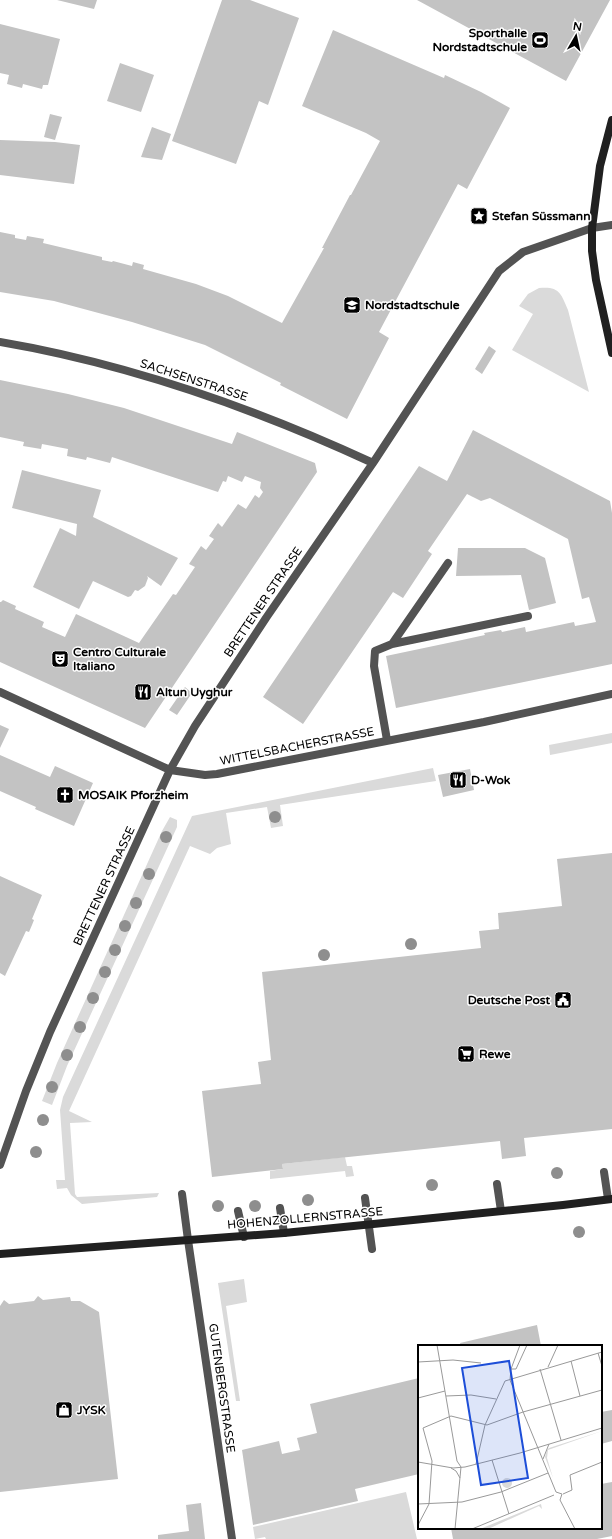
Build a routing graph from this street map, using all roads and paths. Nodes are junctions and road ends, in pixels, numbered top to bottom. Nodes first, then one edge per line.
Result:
1 (612, 120) edge
2 (612, 225) edge
3 (592, 228) junction
4 (0, 342) edge
5 (612, 353) edge
6 (373, 463) junction
7 (448, 563) dead end
8 (528, 616) dead end
9 (392, 644) junction
10 (0, 692) edge
11 (612, 694) edge
12 (387, 740) junction
13 (170, 770) junction
14 (0, 1165) edge
15 (604, 1172) dead end
16 (497, 1184) dead end
17 (182, 1194) dead end
18 (365, 1198) dead end
19 (610, 1199) edge
20 (280, 1208) dead end
21 (238, 1211) dead end
22 (501, 1211) junction
23 (370, 1224) junction
24 (284, 1233) junction
25 (244, 1237) junction
26 (188, 1240) junction
27 (372, 1249) dead end
28 (0, 1254) edge
29 (232, 1539) edge

1 - 3 main road
2 - 3 street, BRETTENER STRASSE
3 - 5 main road
3 - 6 street, BRETTENER STRASSE
4 - 6 street, SACHSENSTRASSE
6 - 13 street, BRETTENER STRASSE
7 - 9 street
8 - 9 street
9 - 12 street
10 - 13 street, WITTELSBACHERSTRASSE
11 - 12 street, WITTELSBACHERSTRASSE
12 - 13 street, WITTELSBACHERSTRASSE
13 - 14 street, BRETTENER STRASSE
15 - 19 street
16 - 22 street
17 - 26 street, GUTENBERGSTRASSE
18 - 23 street
19 - 22 main road, HOHENZOLLERNSTRASSE
20 - 24 street
21 - 25 street
22 - 23 main road, HOHENZOLLERNSTRASSE
23 - 24 main road, HOHENZOLLERNSTRASSE
23 - 27 street
24 - 25 main road, HOHENZOLLERNSTRASSE
25 - 26 main road, HOHENZOLLERNSTRASSE
26 - 28 main road, HOHENZOLLERNSTRASSE
26 - 29 street, GUTENBERGSTRASSE

